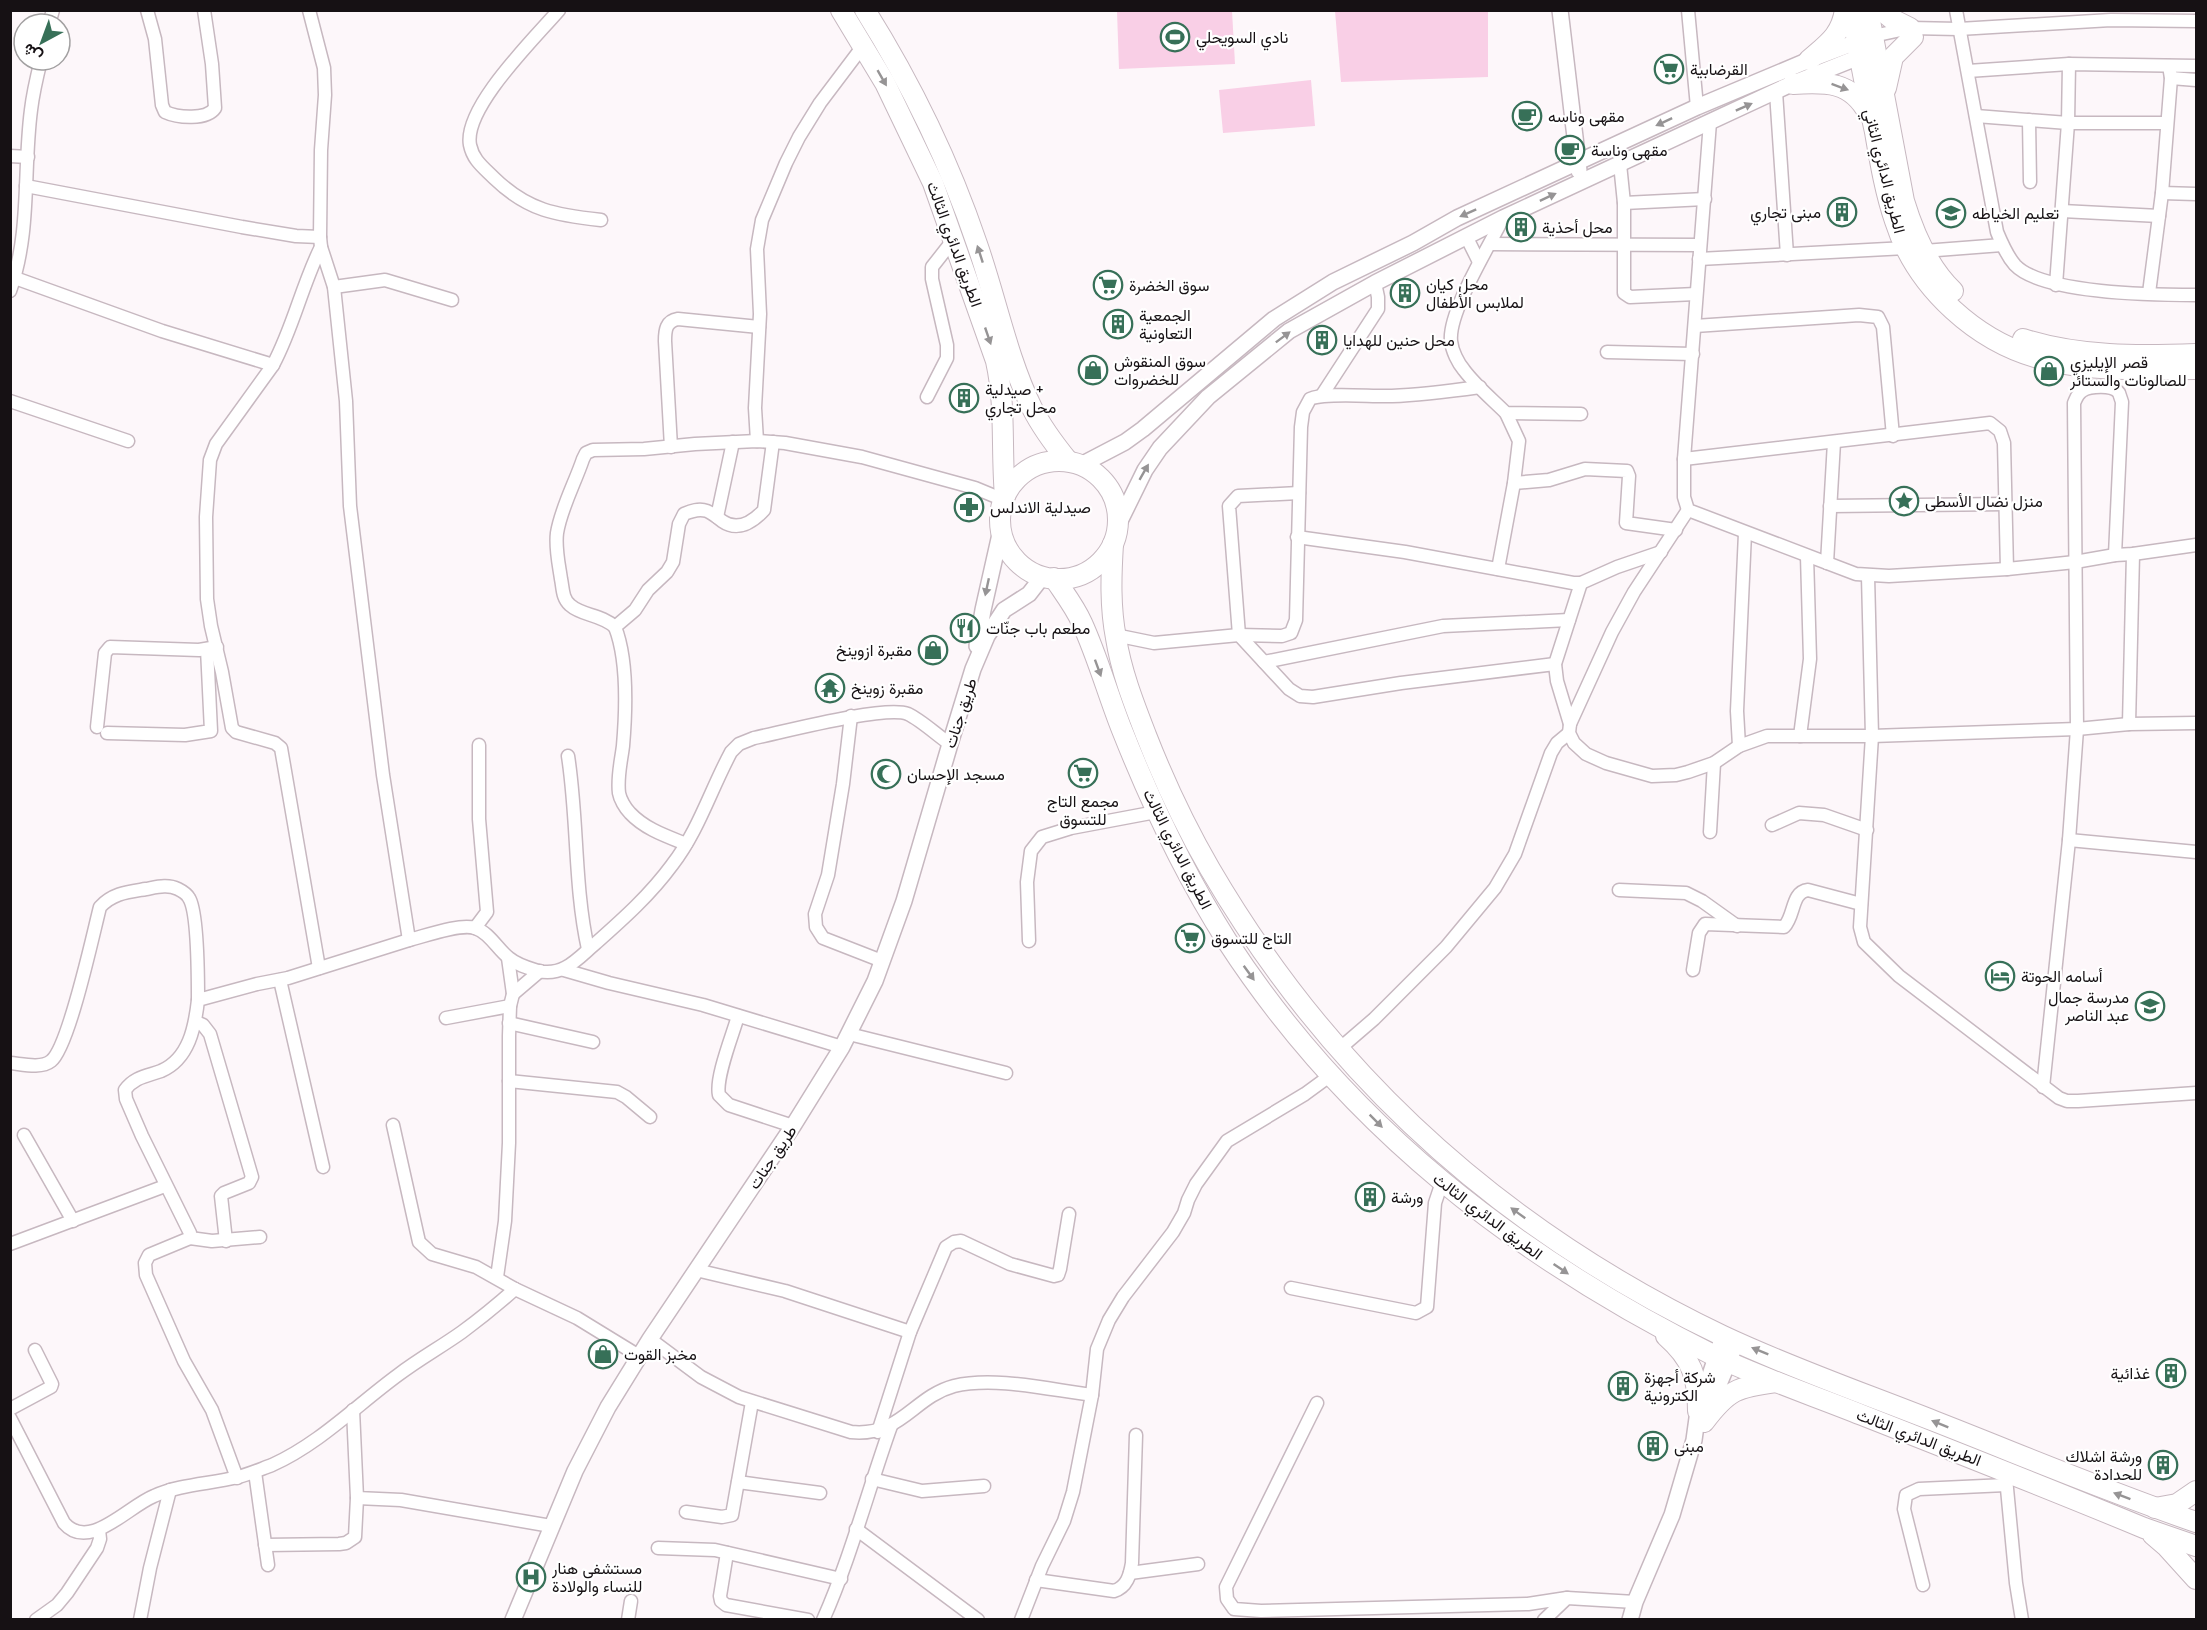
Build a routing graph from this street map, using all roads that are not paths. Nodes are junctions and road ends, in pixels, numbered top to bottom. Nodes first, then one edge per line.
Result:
1 (147, 10) edge
2 (204, 10) edge
3 (309, 10) edge
4 (559, 10) edge
5 (841, 10) edge
6 (865, 10) edge
7 (1560, 10) edge
8 (1688, 10) edge
9 (1845, 10) edge
10 (1852, 10) edge
11 (1868, 10) edge
12 (1881, 10) edge
13 (1956, 10) edge
14 (2111, 16) edge
15 (2196, 21) edge
16 (1959, 29) junction
17 (1911, 32) junction
18 (863, 46) junction
19 (1866, 46) junction
20 (1809, 60) junction
21 (2069, 64) junction
22 (2196, 66) edge
23 (1968, 71) junction
24 (38, 72) edge
25 (2170, 72) junction
26 (2196, 80) edge
27 (1785, 88) junction
28 (1885, 96) junction
29 (1697, 107) junction
30 (1976, 116) junction
31 (1872, 120) junction
32 (2029, 120) junction
33 (1710, 122) junction
34 (2068, 123) junction
35 (2166, 123) junction
36 (10, 156) edge
37 (28, 158) junction
38 (1577, 163) junction
39 (1620, 164) junction
40 (1581, 182) junction
41 (2030, 182) dead end
42 (26, 186) junction
43 (2162, 193) junction
44 (2196, 194) edge
45 (1705, 199) junction
46 (1624, 203) junction
47 (2062, 211) junction
48 (2159, 216) junction
49 (1503, 218) junction
50 (601, 220) dead end
51 (1467, 238) junction
52 (954, 239) junction
53 (320, 242) junction
54 (1490, 244) junction
55 (1624, 244) junction
56 (1700, 245) junction
57 (2002, 245) junction
58 (1915, 249) junction
59 (1787, 255) junction
60 (1699, 259) junction
61 (1479, 262) junction
62 (14, 271) edge
63 (1375, 283) junction
64 (2056, 285) junction
65 (334, 286) junction
66 (10, 291) edge
67 (2149, 293) junction
68 (1696, 294) junction
69 (2196, 295) edge
70 (452, 300) dead end
71 (1695, 326) junction
72 (759, 327) junction
73 (1607, 352) dead end
74 (1693, 354) junction
75 (2196, 354) edge
76 (273, 365) junction
77 (2196, 369) edge
78 (1480, 387) junction
79 (1322, 395) junction
80 (927, 397) dead end
81 (10, 401) edge
82 (1506, 413) junction
83 (1581, 414) dead end
84 (1893, 436) junction
85 (128, 441) dead end
86 (758, 441) junction
87 (1834, 441) junction
88 (733, 442) junction
89 (773, 442) junction
90 (671, 447) junction
91 (1684, 459) junction
92 (1074, 463) junction
93 (1514, 483) junction
94 (1299, 493) junction
95 (1004, 498) junction
96 (2006, 504) junction
97 (1830, 506) junction
98 (1688, 510) junction
99 (717, 517) junction
100 (1118, 525) junction
101 (1001, 530) junction
102 (1676, 530) junction
103 (1745, 533) junction
104 (1297, 537) junction
105 (1113, 544) junction
106 (2196, 545) edge
107 (1661, 552) junction
108 (2133, 554) junction
109 (2115, 555) junction
110 (1808, 556) junction
111 (2075, 562) junction
112 (1827, 563) junction
113 (1498, 569) junction
114 (2007, 569) junction
115 (1868, 576) junction
116 (1049, 577) junction
117 (1581, 583) junction
118 (1569, 620) junction
119 (615, 627) junction
120 (1115, 635) junction
121 (1239, 635) junction
122 (212, 648) junction
123 (1264, 662) junction
124 (1555, 664) junction
125 (974, 669) junction
126 (851, 717) junction
127 (2196, 723) edge
128 (2129, 724) junction
129 (1569, 729) junction
130 (2077, 729) junction
131 (1800, 736) junction
132 (1872, 736) junction
133 (950, 744) junction
134 (479, 745) dead end
135 (1739, 746) junction
136 (568, 756) dead end
137 (1714, 763) junction
138 (1156, 812) junction
139 (1772, 825) dead end
140 (1867, 830) junction
141 (1710, 832) dead end
142 (2069, 840) junction
143 (686, 844) junction
144 (2196, 852) edge
145 (1619, 890) dead end
146 (1861, 904) junction
147 (1738, 926) junction
148 (475, 928) junction
149 (409, 939) junction
150 (1029, 941) dead end
151 (588, 949) junction
152 (508, 958) junction
153 (882, 961) junction
154 (319, 968) junction
155 (564, 970) junction
156 (1693, 970) dead end
157 (540, 971) junction
158 (280, 980) junction
159 (198, 1000) junction
160 (512, 1000) junction
161 (738, 1016) junction
162 (446, 1018) dead end
163 (196, 1022) junction
164 (509, 1023) junction
165 (846, 1041) junction
166 (594, 1042) dead end
167 (1338, 1050) junction
168 (10, 1063) edge
169 (1006, 1073) dead end
170 (1331, 1075) junction
171 (509, 1081) junction
172 (2043, 1087) junction
173 (2196, 1093) edge
174 (650, 1117) dead end
175 (393, 1125) dead end
176 (793, 1126) junction
177 (24, 1135) dead end
178 (323, 1167) dead end
179 (1442, 1182) junction
180 (165, 1186) junction
181 (1069, 1214) dead end
182 (73, 1221) junction
183 (260, 1237) dead end
184 (190, 1238) junction
185 (226, 1241) junction
186 (10, 1244) edge
187 (696, 1270) junction
188 (497, 1277) junction
189 (1291, 1288) dead end
190 (515, 1289) junction
191 (1648, 1320) junction
192 (910, 1332) junction
193 (650, 1338) junction
194 (1730, 1339) junction
195 (35, 1350) dead end
196 (639, 1356) junction
197 (1722, 1359) junction
198 (1778, 1382) junction
199 (1092, 1395) junction
200 (752, 1402) junction
201 (1317, 1403) dead end
202 (353, 1410) junction
203 (11, 1417) edge
204 (1701, 1417) junction
205 (891, 1426) junction
206 (878, 1432) junction
207 (1136, 1435) dead end
208 (255, 1472) junction
209 (237, 1478) junction
210 (2006, 1478) junction
211 (872, 1479) junction
212 (738, 1482) junction
213 (984, 1486) dead end
214 (170, 1490) junction
215 (2196, 1491) edge
216 (820, 1493) dead end
217 (357, 1498) junction
218 (2155, 1508) junction
219 (686, 1512) dead end
220 (2196, 1522) edge
221 (551, 1526) junction
222 (2144, 1528) junction
223 (856, 1529) junction
224 (99, 1530) junction
225 (265, 1545) junction
226 (2196, 1546) edge
227 (658, 1548) dead end
228 (727, 1553) junction
229 (1198, 1564) dead end
230 (268, 1565) dead end
231 (1130, 1573) junction
232 (2196, 1579) edge
233 (841, 1580) junction
234 (1036, 1580) junction
235 (1923, 1585) dead end
236 (1567, 1598) junction
237 (631, 1601) dead end
238 (1635, 1602) junction
239 (36, 1620) edge
240 (140, 1620) edge
241 (513, 1620) edge
242 (628, 1620) edge
243 (808, 1620) edge
244 (823, 1620) edge
245 (978, 1620) edge
246 (1021, 1620) edge
247 (1544, 1620) edge
248 (1630, 1620) edge
249 (2022, 1620) edge

1 - 2 street
3 - 53 street
4 - 50 street
5 - 18 main road, الطريق الدائري الثالث
92 -> 6 main road, الطريق الدائري الثالث
7 - 38 street
8 - 29 street
9 - 20 main road
10 - 19 main road, الطريق الدائري الثاني
11 - 19 main road, الطريق الدائري الثاني
12 - 17 main road
13 - 16 street
14 - 15 street
14 - 16 street
16 - 17 street
16 - 23 street
17 - 19 street
17 - 28 main road
18 -> 52 main road, الطريق الدائري الثالث
18 - 72 street
19 - 20 street
19 - 27 street
19 - 28 main road, الطريق الدائري الثاني
19 - 31 main road, الطريق الدائري الثاني
20 - 29 street
21 - 23 street
21 - 25 street
21 - 34 street
22 - 25 street
23 - 30 street
24 - 37 street
25 - 26 street
25 - 35 street
27 -> 31 main road
33 -> 27 street
27 - 59 street
28 - 58 main road, الطريق الدائري الثاني
29 -> 38 street
30 - 32 street
30 - 57 street
31 - 58 main road, الطريق الدائري الثاني
32 - 34 street
32 - 41 street
33 - 39 street
33 - 45 street
34 - 35 street
34 - 47 street
35 - 43 street
36 - 37 street
37 - 42 street
38 - 40 street
38 -> 92 street
39 - 40 street
39 - 46 street
49 -> 40 street
42 - 53 street
42 - 62 street
43 - 44 street
43 - 48 street
45 - 46 street
45 - 56 street
46 - 55 street
47 - 48 street
47 - 64 street
48 - 67 street
49 - 51 street
49 - 54 street
51 - 61 street
51 - 63 street
52 - 80 street
52 -> 95 main road, الطريق الدائري الثالث
53 - 65 street
53 - 76 street
54 - 55 street
54 - 61 street
55 - 56 street
55 - 68 street
56 - 60 street
57 - 58 street
57 - 64 street
58 - 59 street
58 - 75 main road, الطريق الدائري الثاني
58 - 77 main road, الطريق الدائري الثاني
59 - 60 street
60 - 68 street
61 - 78 street
62 - 66 street
62 - 76 street
63 - 79 street
100 -> 63 street
64 - 67 street
65 - 70 street
65 - 149 street
67 - 69 street
68 - 71 street
71 - 74 street
71 - 84 street
72 - 86 street
72 - 90 street
73 - 74 street
74 - 91 street
76 - 122 street
78 - 79 street
78 - 82 street
79 - 94 street
81 - 85 street
82 - 83 street
82 - 93 street
84 - 87 street
84 - 96 street
86 - 88 street
86 - 89 street
87 - 91 street
87 - 97 street
88 - 90 street
88 - 99 street
89 - 95 street
89 - 99 street
90 - 119 street
91 - 98 street
92 - 95 main road
92 - 100 main road
93 - 102 street
93 - 113 street
94 - 104 street
94 - 121 street
95 - 101 main road
96 - 97 street
96 - 114 street
97 - 112 street
98 - 102 street
98 - 103 street
99 - 119 street
100 - 105 main road
101 - 116 main road
101 -> 125 street
102 - 107 street
103 - 110 street
103 - 135 street
104 - 113 street
104 - 121 street
105 - 116 main road
105 - 120 main road, الطريق الدائري الثالث
106 - 108 street
107 - 117 street
107 - 129 street
108 - 109 street
108 - 128 street
109 - 111 street
109 - 111 street
110 - 112 street
110 - 131 street
111 - 114 street
111 - 130 street
112 - 115 street
113 - 117 street
114 - 115 street
115 - 132 street
116 - 125 street
116 -> 138 main road, الطريق الدائري الثالث
117 - 118 street
118 - 123 street
118 - 124 street
119 - 143 street
120 - 121 street
120 - 167 main road, الطريق الدائري الثالث
121 - 123 street
122 - 122 street
122 - 154 street
123 - 124 street
124 - 129 street
125 - 133 street, طريق جنات
126 - 133 street
126 - 143 street
126 - 153 street
127 - 128 street
128 - 130 street
129 - 137 street
129 - 167 street
130 - 132 street
130 - 142 street
131 - 132 street
131 - 135 street
132 - 140 street
133 - 153 street, طريق جنات
134 - 148 street
135 - 137 street
136 - 151 street
137 - 141 street
138 - 150 street
138 -> 170 main road, الطريق الدائري الثالث
139 - 140 street
140 - 146 street
142 - 144 street
142 - 172 street
143 - 151 street
145 - 147 street
146 - 147 street
146 - 172 street
147 - 156 street
148 - 149 street
148 - 152 street
149 - 154 street
151 - 155 street
152 - 157 street
152 - 160 street
153 - 165 street, طريق جنات
154 - 158 street
155 - 157 street
155 - 161 street
157 - 160 street
158 - 159 street
158 - 178 street
159 - 163 street
159 - 168 street
160 - 162 street
160 - 164 street
161 - 165 street
161 - 176 street
163 - 180 street
163 - 185 street
164 - 166 street
164 - 171 street
165 - 169 street
165 - 176 street, طريق جنات
194 -> 167 main road, الطريق الدائري الثالث
170 -> 179 main road, الطريق الدائري الثالث
170 - 199 street
171 - 174 street
171 - 188 street
172 - 173 street
175 - 188 street
176 - 187 street, طريق جنات
177 - 182 street
179 - 189 street
179 -> 191 main road, الطريق الدائري الثالث
180 - 182 street
180 - 184 street
181 - 192 street
182 - 186 street
183 - 185 street
184 - 185 street
184 - 209 street
187 - 192 street
187 - 193 street, طريق جنات
188 - 190 street
190 - 196 street
190 - 202 street
191 - 197 main road, الطريق الدائري الثالث
191 - 204 main road
192 - 206 street
193 - 196 street, طريق جنات
193 - 200 street
194 - 197 street
218 -> 194 main road, الطريق الدائري الثالث
195 - 203 street
196 - 221 street, طريق جنات
197 - 198 main road, الطريق الدائري الثالث
197 - 204 street
198 - 204 main road
198 - 210 main road, الطريق الدائري الثالث
199 - 205 street
199 - 234 street
200 - 206 street
200 - 212 street
201 - 236 street
202 - 208 street
202 - 217 street
203 - 224 street
204 - 238 street
205 - 206 street
205 - 211 street
207 - 231 street
208 - 209 street
208 - 225 street
209 - 214 street
210 - 222 main road, الطريق الدائري الثالث
210 - 235 street
210 - 249 street
211 - 213 street
211 - 223 street
212 - 216 street
212 - 219 street
214 - 224 street
214 - 240 street
215 - 218 main road
217 - 221 street
217 - 225 street
218 - 220 main road, الطريق الدائري الثالث
221 - 241 street, طريق جنات
222 - 226 main road, الطريق الدائري الثالث
222 - 232 main road
223 - 233 street
223 - 245 street
224 - 239 street
225 - 230 street
227 - 228 street
228 - 233 street
228 - 243 street
229 - 231 street
231 - 234 street
233 - 244 street
234 - 246 street
236 - 238 street
236 - 247 street
237 - 242 street
238 - 248 street

